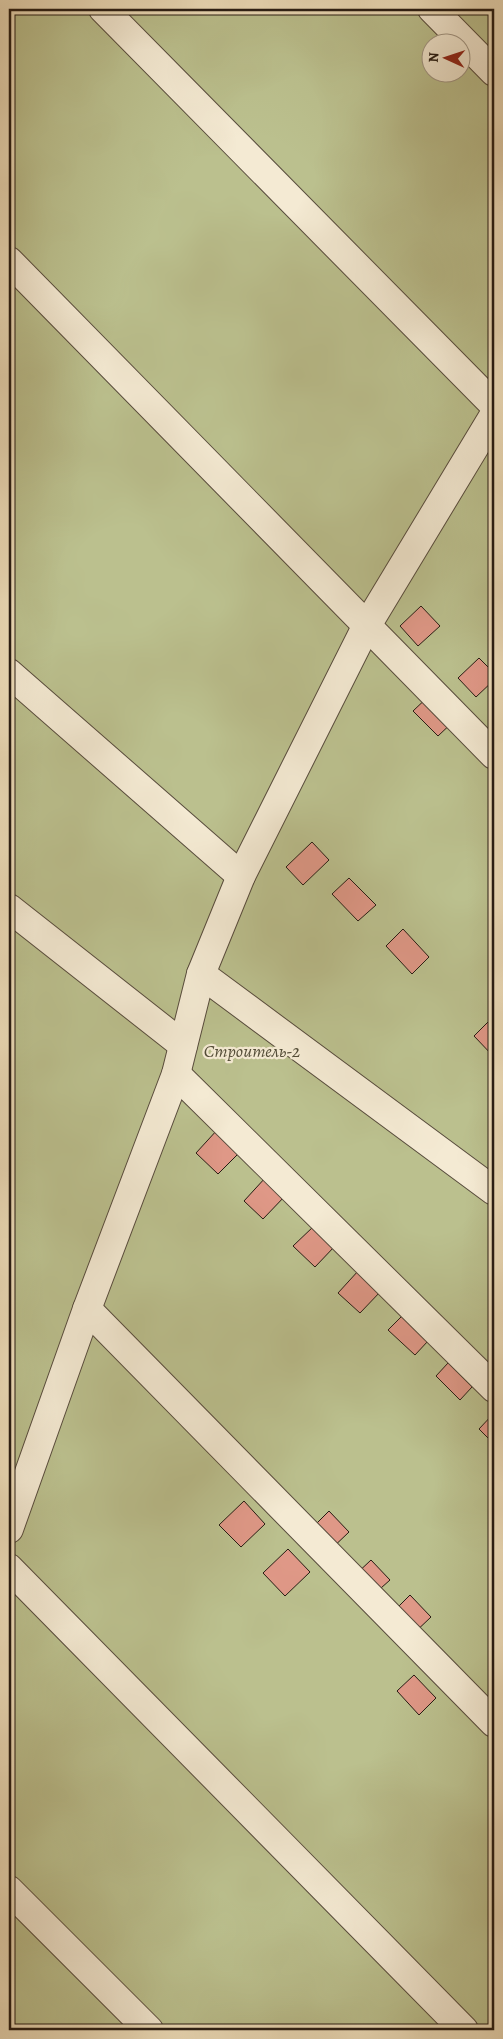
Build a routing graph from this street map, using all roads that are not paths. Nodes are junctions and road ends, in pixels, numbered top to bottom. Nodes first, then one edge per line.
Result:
1 (103, 9) edge
2 (432, 9) edge
3 (494, 72) edge
4 (9, 261) edge
5 (494, 405) edge
6 (494, 415) edge
7 (366, 627) junction
8 (9, 673) edge
9 (494, 755) edge
10 (241, 876) junction
11 (9, 908) edge
12 (201, 974) junction
13 (184, 1045) junction
14 (176, 1074) junction
15 (494, 1191) edge
16 (87, 1309) junction
17 (494, 1388) edge
18 (9, 1528) edge
19 (9, 1568) edge
20 (494, 1724) edge
21 (9, 1890) edge
22 (150, 2030) edge
23 (464, 2030) edge

1 - 5 lane
2 - 3 lane
4 - 7 lane
6 - 7 lane
7 - 9 lane
7 - 10 lane
8 - 10 lane
10 - 12 lane
11 - 13 lane
12 - 13 lane
12 - 15 lane
13 - 14 lane
14 - 16 lane
14 - 17 lane
16 - 18 lane
16 - 20 lane
19 - 23 lane
21 - 22 lane

